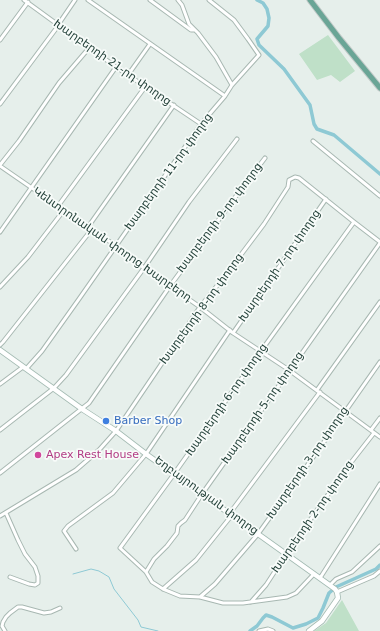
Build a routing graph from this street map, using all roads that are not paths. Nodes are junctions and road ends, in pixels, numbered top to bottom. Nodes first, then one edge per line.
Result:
1 (24, 0) edge
2 (75, 0) edge
3 (88, 0) edge
4 (150, 0) edge
5 (178, 0) edge
6 (209, 0) edge
7 (310, 0) edge
8 (28, 2) junction
9 (58, 26) junction
10 (194, 30) junction
11 (0, 40) edge
12 (150, 44) junction
13 (89, 48) junction
14 (116, 67) junction
15 (128, 75) junction
16 (232, 85) junction
17 (145, 87) junction
18 (380, 88) edge
19 (225, 96) junction
20 (0, 104) edge
21 (174, 105) junction
22 (201, 124) junction
23 (237, 139) dead end
24 (313, 141) dead end
25 (265, 158) dead end
26 (0, 166) edge
27 (31, 188) junction
28 (380, 196) edge
29 (326, 200) junction
30 (58, 206) junction
31 (64, 210) junction
32 (354, 222) junction
33 (90, 228) junction
34 (0, 232) edge
35 (380, 242) edge
36 (116, 246) junction
37 (144, 268) junction
38 (170, 286) junction
39 (0, 288) edge
40 (380, 302) edge
41 (200, 307) junction
42 (230, 330) junction
43 (233, 333) junction
44 (0, 345) edge
45 (0, 350) edge
46 (261, 351) junction
47 (380, 362) edge
48 (24, 368) junction
49 (289, 370) junction
50 (0, 384) edge
51 (54, 388) junction
52 (317, 390) junction
53 (320, 392) junction
54 (82, 408) junction
55 (345, 411) junction
56 (380, 418) edge
57 (0, 430) edge
58 (116, 431) junction
59 (373, 432) junction
60 (380, 437) edge
61 (146, 454) junction
62 (0, 473) edge
63 (174, 474) junction
64 (380, 484) edge
65 (202, 494) junction
66 (6, 513) junction
67 (231, 514) junction
68 (0, 516) edge
69 (258, 534) junction
70 (380, 546) edge
71 (76, 549) dead end
72 (286, 554) junction
73 (380, 571) edge
74 (146, 572) junction
75 (314, 574) junction
76 (10, 577) dead end
77 (320, 578) junction
78 (163, 589) junction
79 (334, 589) junction
80 (200, 597) junction
81 (251, 602) junction
82 (60, 608) dead end
83 (5, 631) edge
84 (259, 631) edge
85 (273, 631) edge
86 (309, 631) edge

1 - 8 street, Խարբերդի 21-րդ փողոց
2 - 9 street
3 - 12 street
4 - 10 street
5 - 10 street
6 - 16 street, Խարբերդի 11-րդ փողոց
7 - 18 main road
8 - 9 street, Խարբերդի 21-րդ փողոց
8 - 11 street
9 - 13 street, Խարբերդի 21-րդ փողոց
9 - 20 street
10 - 16 street
12 - 15 street
12 - 19 street
13 - 14 street, Խարբերդի 21-րդ փողոց
13 - 26 street
14 - 15 street, Խարբերդի 21-րդ փողոց
14 - 27 street
15 - 17 street, Խարբերդի 21-րդ փողոց
16 - 19 street, Խարբերդի 11-րդ փողոց
17 - 21 street, Խարբերդի 21-րդ փողոց
17 - 30 street
19 - 22 street, Խարբերդի 11-րդ փողոց
21 - 22 street, Խարբերդի 21-րդ փողոց
21 - 33 street
22 - 36 street, Խարբերդի 11-րդ փողոց
23 - 37 street
24 - 28 street
25 - 38 street, Խարբերդի 9-րդ փողոց
26 - 27 street, Կենտրոնական փողոց Խարբերդ
27 - 30 street, Կենտրոնական փողոց Խարբերդ
27 - 34 street
29 - 32 street, Խարբերդի 8-րդ փողոց
29 - 41 street, Խարբերդի 8-րդ փողոց
29 - 43 street, Խարբերդի 7-րդ փողոց
30 - 31 street, Կենտրոնական փողոց Խարբերդ
31 - 33 street, Կենտրոնական փողոց Խարբերդ
31 - 39 street
32 - 35 street, Խարբերդի 8-րդ փողոց
32 - 46 street, Խարբերդի 6-րդ փողոց
33 - 36 street, Կենտրոնական փողոց Խարբերդ
33 - 44 street
35 - 49 street, Խարբերդի 5-րդ փողոց
36 - 37 street, Կենտրոնական փողոց Խարբերդ
36 - 48 street, Խարբերդի 11-րդ փողոց
37 - 38 street, Կենտրոնական փողոց Խարբերդ
37 - 51 street
38 - 41 street, Կենտրոնական փողոց Խարբերդ
38 - 54 street, Խարբերդի 9-րդ փողոց
40 - 52 street
41 - 42 street, Կենտրոնական փողոց Խարբերդ
41 - 58 street, Խարբերդի 8-րդ փողոց
42 - 43 street, Կենտրոնական փողոց Խարբերդ
42 - 61 street, Խարբերդի 7-րդ փողոց
43 - 46 street, Կենտրոնական փողոց Խարբերդ
45 - 48 street, Եղբայրության փողոց
46 - 49 street, Կենտրոնական փողոց Խարբերդ
46 - 63 street, Խարբերդի 6-րդ փողոց
47 - 55 street, Խարբերդի 3-րդ փողոց
48 - 50 street, Խարբերդի 11-րդ փողոց
48 - 51 street, Եղբայրության փողոց
49 - 52 street, Կենտրոնական փողոց Խարբերդ
49 - 65 street, Խարբերդի 5-րդ փողոց
51 - 54 street, Եղբայրության փողոց
51 - 57 street
52 - 53 street, Կենտրոնական փողոց Խարբերդ
53 - 55 street, Կենտրոնական փողոց Խարբերդ
53 - 67 street
54 - 58 street, Եղբայրության փողոց
54 - 62 street, Խարբերդի 9-րդ փողոց
55 - 59 street, Կենտրոնական փողոց Խարբերդ
55 - 69 street, Խարբերդի 3-րդ փողոց
56 - 59 street, Խարբերդի 2-րդ փողոց
58 - 61 street, Եղբայրության փողոց
58 - 66 street, Խարբերդի 8-րդ փողոց
59 - 60 street, Կենտրոնական փողոց Խարբերդ
59 - 72 street, Խարբերդի 2-րդ փողոց
61 - 63 street, Եղբայրության փողոց
61 - 71 street, Խարբերդի 7-րդ փողոց
63 - 65 street, Եղբայրության փողոց
63 - 74 street, Խարբերդի 6-րդ փողոց
64 - 77 street
65 - 67 street, Եղբայրության փողոց
65 - 74 street, Խարբերդի 5-րդ փողոց
66 - 68 street, Խարբերդի 8-րդ փողոց
66 - 76 street
67 - 69 street, Եղբայրության փողոց
67 - 78 street
69 - 72 street, Եղբայրության փողոց
69 - 80 street, Խարբերդի 3-րդ փողոց
70 - 79 street
72 - 75 street, Եղբայրության փողոց
72 - 81 street, Խարբերդի 2-րդ փողոց
73 - 79 street
74 - 78 street
75 - 77 street, Եղբայրության փողոց
75 - 81 street
77 - 79 street, Եղբայրության փողոց
78 - 80 street
79 - 86 street
80 - 81 street
82 - 83 street
84 - 85 street

